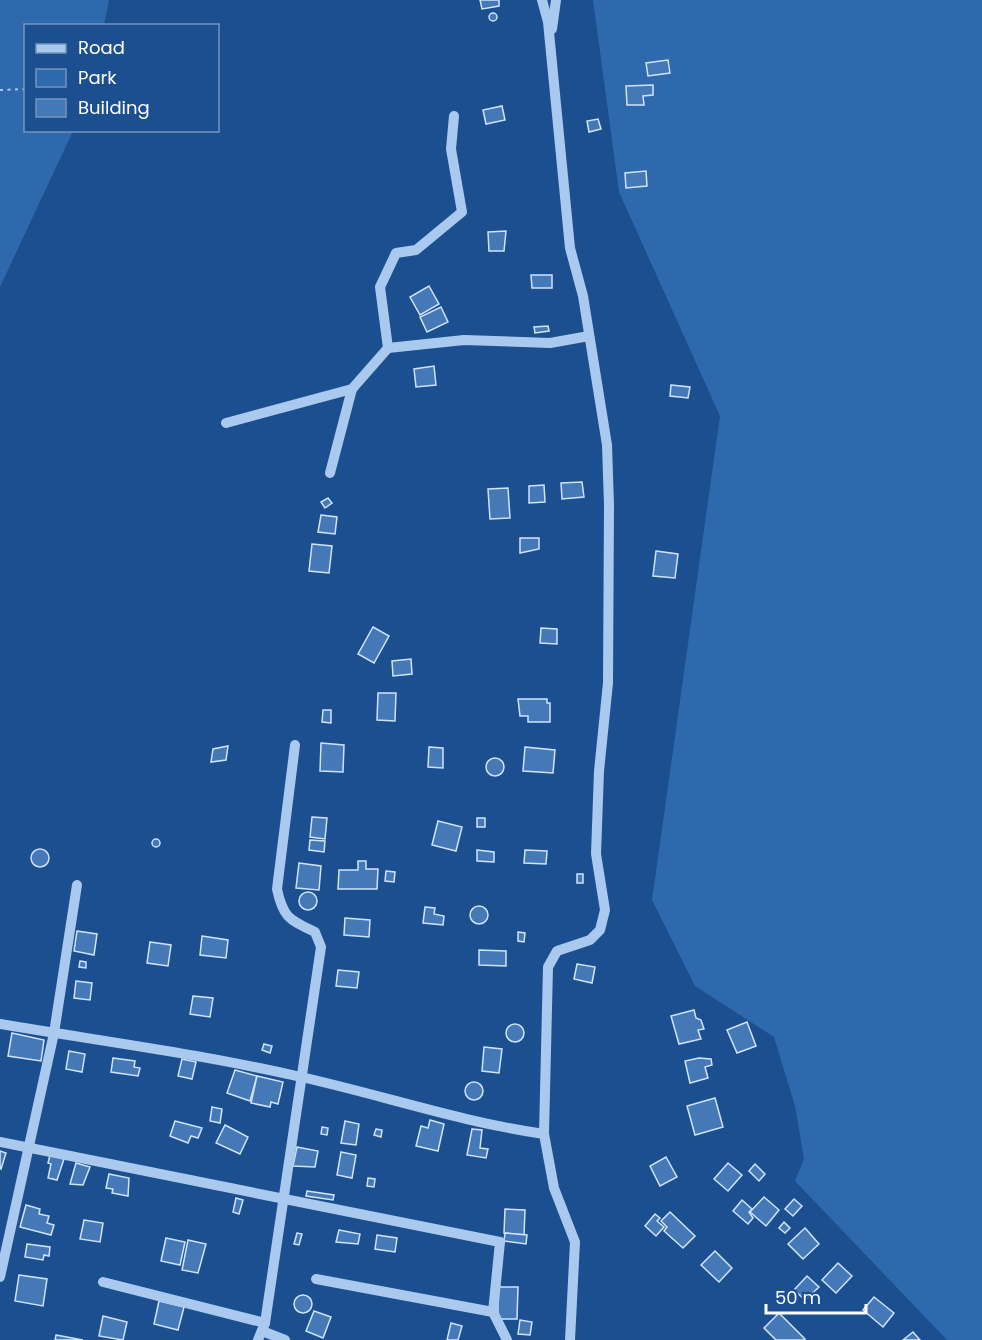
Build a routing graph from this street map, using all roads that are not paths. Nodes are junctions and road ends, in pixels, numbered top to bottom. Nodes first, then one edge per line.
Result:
1 (542, 0) edge
2 (556, 0) edge
3 (550, 47) junction
4 (454, 116) dead end
5 (589, 336) junction
6 (388, 348) junction
7 (352, 389) junction
8 (226, 423) dead end
9 (330, 473) dead end
10 (296, 745) dead end
11 (77, 885) dead end
12 (0, 1024) edge
13 (54, 1033) junction
14 (302, 1077) junction
15 (544, 1134) junction
16 (0, 1142) edge
17 (29, 1148) junction
18 (284, 1198) junction
19 (0, 1277) edge
20 (316, 1279) dead end
21 (103, 1282) dead end
22 (493, 1312) junction
23 (262, 1332) edge
24 (285, 1340) edge
25 (507, 1340) edge
26 (570, 1340) edge

1 - 3 street
2 - 3 street
3 - 5 street
4 - 6 street
5 - 6 street
5 - 15 street
6 - 7 street
7 - 8 street
7 - 9 street
10 - 14 street
11 - 13 street
12 - 13 street
13 - 14 street
13 - 17 street
14 - 15 street
14 - 18 street
15 - 26 street
16 - 17 street
17 - 18 street
17 - 19 street
18 - 22 street
18 - 23 street
20 - 22 street
21 - 23 street
22 - 25 street
23 - 24 street

